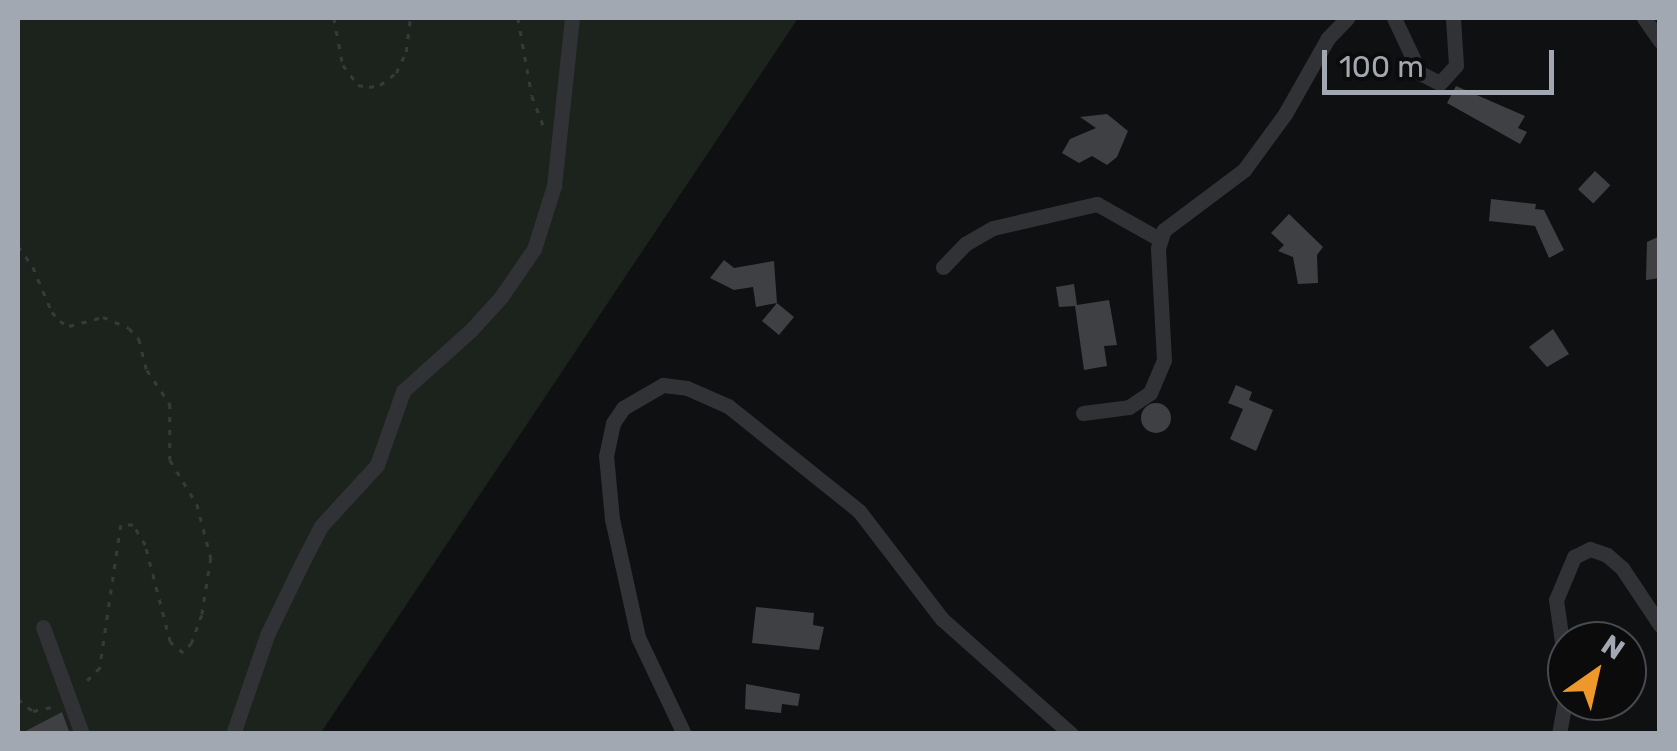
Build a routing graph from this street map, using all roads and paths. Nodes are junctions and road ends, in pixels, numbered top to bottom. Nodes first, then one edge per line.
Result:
1 (334, 18) edge
2 (410, 18) edge
3 (518, 18) edge
4 (572, 18) edge
5 (1346, 18) edge
6 (1394, 18) edge
7 (1453, 18) edge
8 (1644, 18) edge
9 (1660, 40) edge
10 (558, 152) junction
11 (1160, 240) junction
12 (18, 246) edge
13 (942, 266) dead end
14 (1083, 413) dead end
15 (1559, 621) edge
16 (1660, 625) edge
17 (42, 627) dead end
18 (68, 698) junction
19 (18, 699) edge
20 (82, 734) edge
21 (233, 734) edge
22 (684, 734) edge
23 (1072, 734) edge

1 - 2 path
3 - 10 path
4 - 10 street
5 - 11 street
6 - 7 street
8 - 9 street
10 - 21 street
11 - 13 street
11 - 14 street
12 - 18 path
15 - 16 street
17 - 18 street
18 - 19 path
18 - 20 street
22 - 23 street

